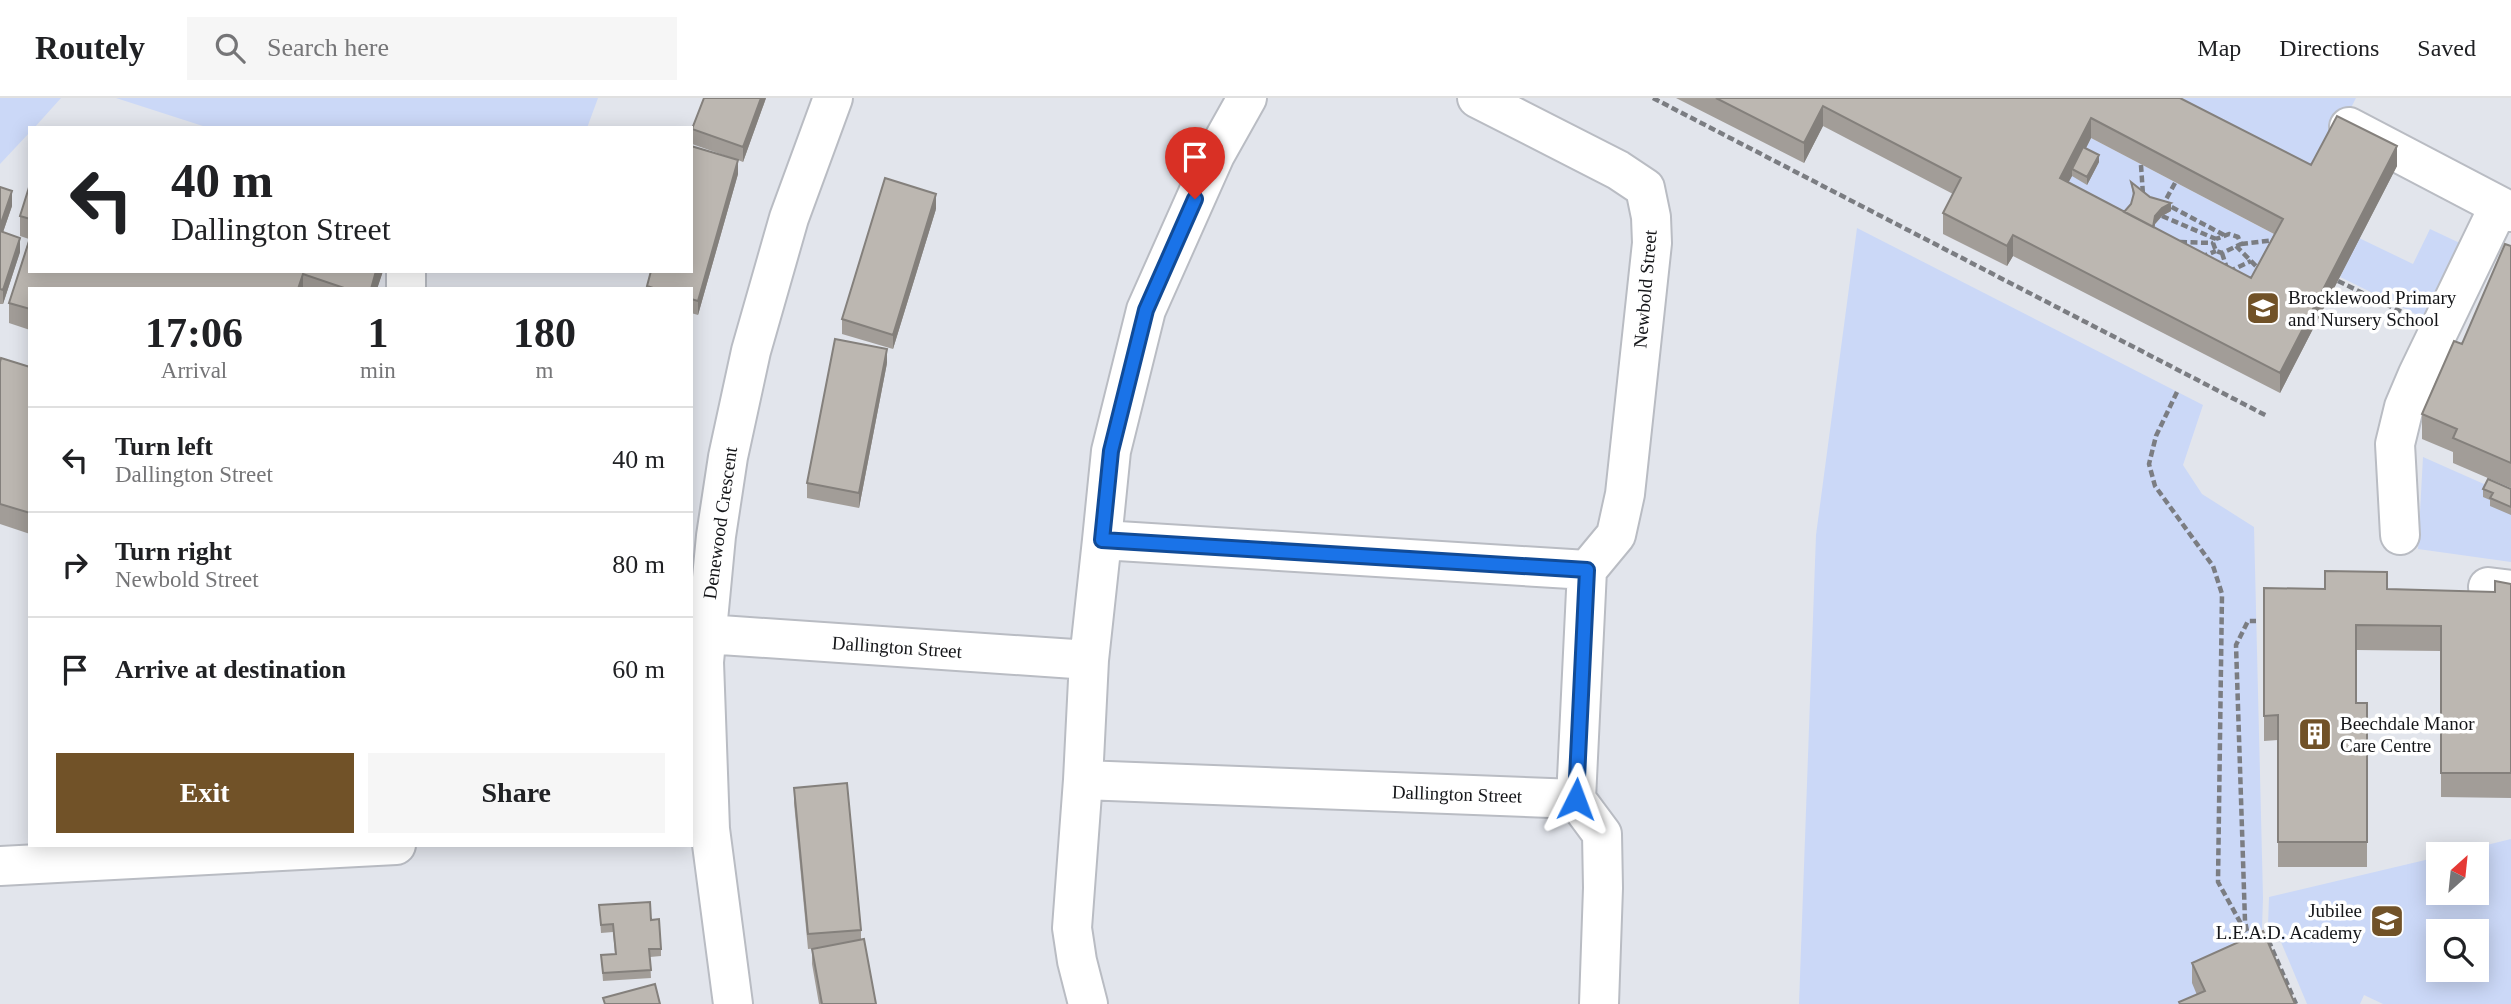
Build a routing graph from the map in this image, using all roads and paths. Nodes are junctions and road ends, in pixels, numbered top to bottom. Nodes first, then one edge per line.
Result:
1 (833, 98) edge
2 (1247, 98) edge
3 (1477, 98) edge
4 (1653, 98) edge
5 (2344, 124) edge
6 (2141, 165) edge
7 (2175, 183) edge
8 (2143, 200) edge
9 (2505, 209) edge
10 (2162, 216) edge
11 (2225, 235) junction
12 (2283, 239) edge
13 (2173, 241) edge
14 (2214, 241) junction
15 (2239, 245) junction
16 (2219, 252) junction
17 (2199, 260) edge
18 (2251, 261) junction
19 (2228, 272) junction
20 (2264, 274) edge
21 (2338, 281) edge
22 (2223, 284) edge
23 (2439, 330) junction
24 (2177, 392) dead end
25 (2267, 416) dead end
26 (2400, 535) dead end
27 (1102, 540) junction
28 (1587, 570) junction
29 (2256, 621) dead end
30 (706, 635) junction
31 (1089, 660) junction
32 (1083, 780) junction
33 (1576, 799) junction
34 (701, 829) edge
35 (356, 847) edge
36 (0, 866) edge
37 (2249, 939) junction
38 (2262, 947) edge
39 (2255, 950) edge
40 (733, 1004) edge
41 (1088, 1004) edge
42 (1599, 1004) edge
43 (2296, 1004) edge

1 - 30 street, Denewood Crescent
2 - 27 street
3 - 28 street, Newbold Street
4 - 25 path
5 - 9 street
6 - 8 path
7 - 11 path
9 - 23 street
10 - 14 path
11 - 14 path
11 - 15 path
12 - 15 path
13 - 14 path
14 - 16 path
15 - 16 path
15 - 18 path
16 - 17 path
16 - 19 path
18 - 19 path
18 - 20 path
19 - 22 path
21 - 23 path
23 - 26 street
24 - 37 path
27 - 28 street
27 - 31 street
28 - 33 street
29 - 37 path
30 - 31 street, Dallington Street
30 - 34 street, Denewood Crescent
31 - 32 street
32 - 33 street, Dallington Street
32 - 41 street
33 - 42 street
34 - 40 street, Denewood Crescent
35 - 36 street
37 - 39 path
38 - 43 path

